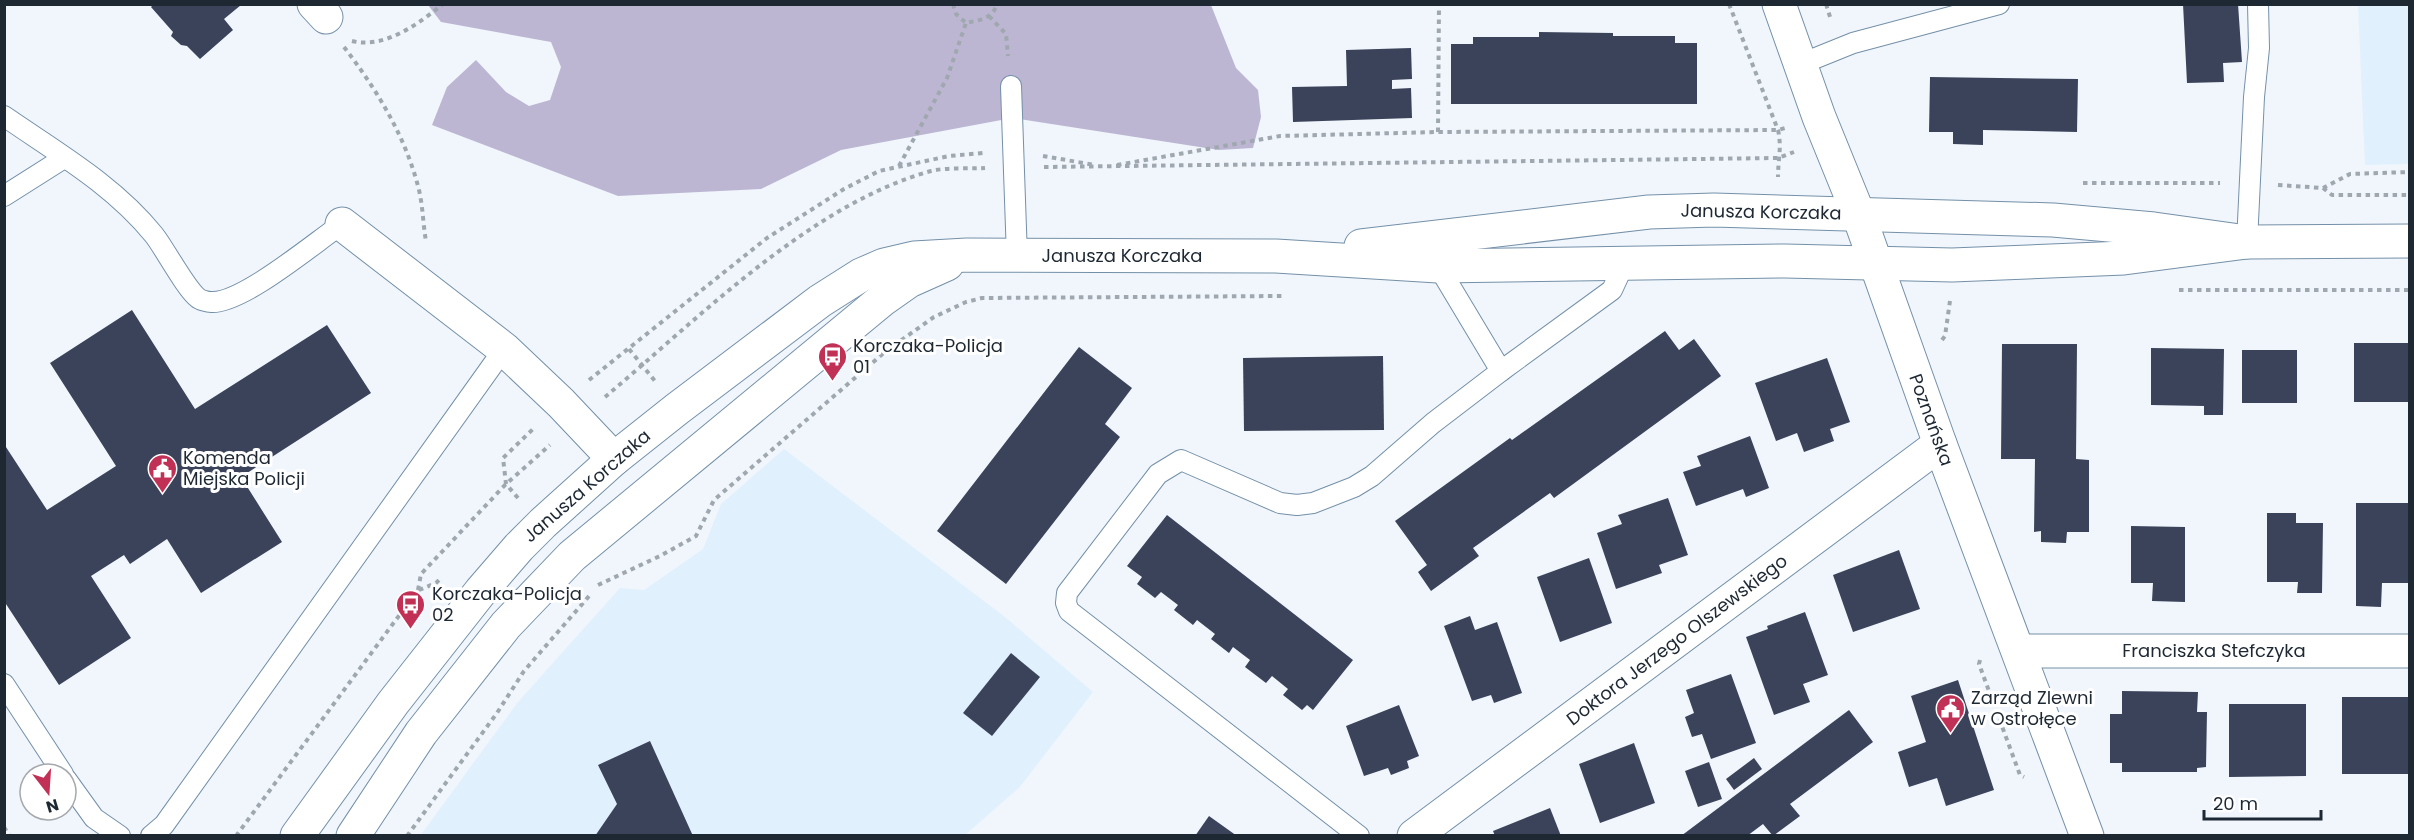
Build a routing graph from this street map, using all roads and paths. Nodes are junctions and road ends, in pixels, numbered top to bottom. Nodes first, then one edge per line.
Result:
1 (443, 4) edge
2 (953, 4) edge
3 (997, 4) edge
4 (1439, 4) edge
5 (1729, 4) edge
6 (1779, 4) edge
7 (1999, 4) edge
8 (2258, 4) edge
9 (989, 16) junction
10 (326, 20) edge
11 (966, 23) junction
12 (1801, 64) junction
13 (1011, 86) joint
14 (4, 116) edge
15 (1778, 130) junction
16 (1438, 132) junction
17 (1280, 136) dead end
18 (64, 158) junction
19 (1778, 158) junction
20 (899, 167) dead end
21 (1106, 167) dead end
22 (2409, 172) edge
23 (2077, 183) dead end
24 (2250, 184) junction
25 (1778, 187) dead end
26 (2323, 188) junction
27 (2409, 195) edge
28 (4, 196) edge
29 (1858, 213) junction
30 (342, 224) joint
31 (2409, 241) edge
32 (426, 242) dead end
33 (2247, 242) junction
34 (967, 255) junction
35 (1017, 256) junction
36 (1276, 256) junction
37 (1876, 263) junction
38 (1624, 264) junction
39 (1438, 266) junction
40 (504, 349) junction
41 (1500, 371) junction
42 (1940, 444) junction
43 (614, 459) junction
44 (506, 484) dead end
45 (2019, 651) junction
46 (2409, 651) edge
47 (1982, 655) dead end
48 (4, 684) edge
49 (55, 762) edge
50 (2028, 778) dead end
51 (78, 796) edge
52 (4, 827) edge
53 (10, 836) edge
54 (120, 836) edge
55 (151, 836) edge
56 (236, 836) edge
57 (297, 836) edge
58 (353, 836) edge
59 (1359, 836) edge
60 (1414, 836) edge
61 (2087, 836) edge

1 - 10 path
2 - 11 path
3 - 9 path
4 - 16 path
5 - 15 path
6 - 12 street, Poznańska
7 - 12 lane
8 - 24 lane
9 - 11 path
9 - 13 path
10 - 32 path
11 - 20 path
12 - 29 street, Poznańska
13 - 35 lane
14 - 18 lane
15 - 16 path
15 - 19 path
16 - 17 path
18 - 28 lane
18 - 30 lane
19 - 21 path
19 - 25 path
22 - 26 path
23 - 24 path
24 - 26 path
24 - 33 lane
26 - 27 path
29 - 33 street, Janusza Korczaka
29 - 36 street, Janusza Korczaka
29 - 37 street, Poznańska
30 - 40 street
31 - 33 street, Janusza Korczaka
33 - 37 street, Janusza Korczaka
34 - 35 street, Janusza Korczaka
34 - 43 street, Janusza Korczaka
34 - 58 street, Janusza Korczaka
35 - 36 street, Janusza Korczaka
36 - 39 street, Janusza Korczaka
37 - 38 street, Janusza Korczaka
37 - 42 street, Poznańska
38 - 39 street, Janusza Korczaka
38 - 41 lane
39 - 41 lane
40 - 43 street
40 - 55 lane
41 - 59 lane
42 - 45 street, Poznańska
42 - 60 street, Doktora Jerzego Olszewskiego
43 - 57 street, Janusza Korczaka
44 - 56 path
45 - 46 street, Franciszka Stefczyka
45 - 61 street, Poznańska
47 - 50 path
48 - 49 lane
51 - 54 lane
52 - 53 path

